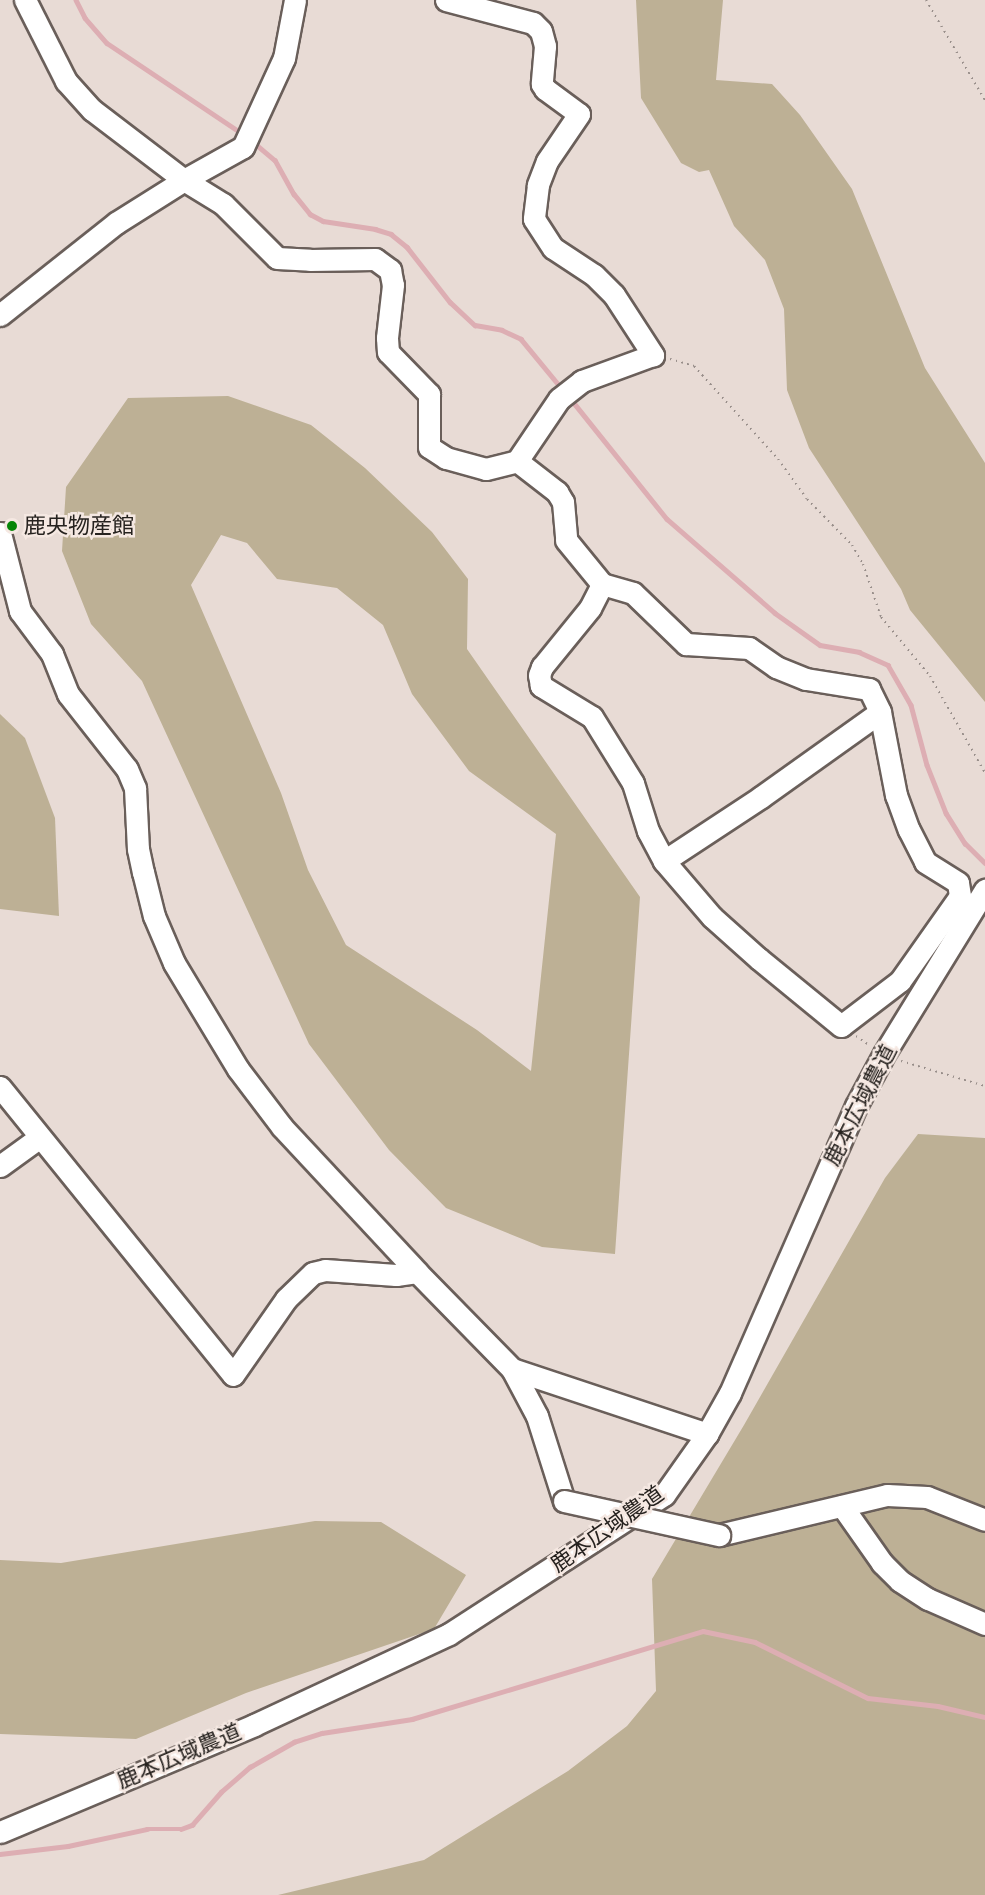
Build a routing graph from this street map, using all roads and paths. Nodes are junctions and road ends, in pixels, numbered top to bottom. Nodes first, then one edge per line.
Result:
1 (25, 0) edge
2 (295, 0) edge
3 (447, 0) edge
4 (926, 0) edge
5 (985, 100) edge
6 (184, 180) junction
7 (0, 315) edge
8 (652, 355) junction
9 (517, 461) junction
10 (0, 533) edge
11 (13, 582) junction
12 (602, 584) junction
13 (0, 602) edge
14 (880, 712) junction
15 (985, 773) edge
16 (664, 861) junction
17 (985, 890) edge
18 (842, 1026) junction
19 (884, 1054) junction
20 (985, 1086) edge
21 (0, 1087) edge
22 (40, 1137) junction
23 (0, 1166) edge
24 (417, 1272) junction
25 (512, 1369) junction
26 (707, 1434) junction
27 (842, 1506) junction
28 (985, 1520) edge
29 (985, 1624) edge
30 (0, 1832) edge

1 - 6 street
2 - 6 street
3 - 8 street
4 - 5 path
6 - 7 street
6 - 9 street
8 - 9 street
8 - 15 path
9 - 12 street
10 - 11 street
11 - 13 street
11 - 24 street
12 - 14 street
12 - 16 street
14 - 16 street
14 - 18 street
16 - 18 street
17 - 19 street, 鹿本広域農道
18 - 19 path
19 - 20 path
19 - 26 street, 鹿本広域農道
21 - 22 street
22 - 23 street
22 - 24 street
24 - 25 street
25 - 26 street
25 - 27 street, bridge
26 - 30 street, 鹿本広域農道
27 - 28 street
27 - 29 street

